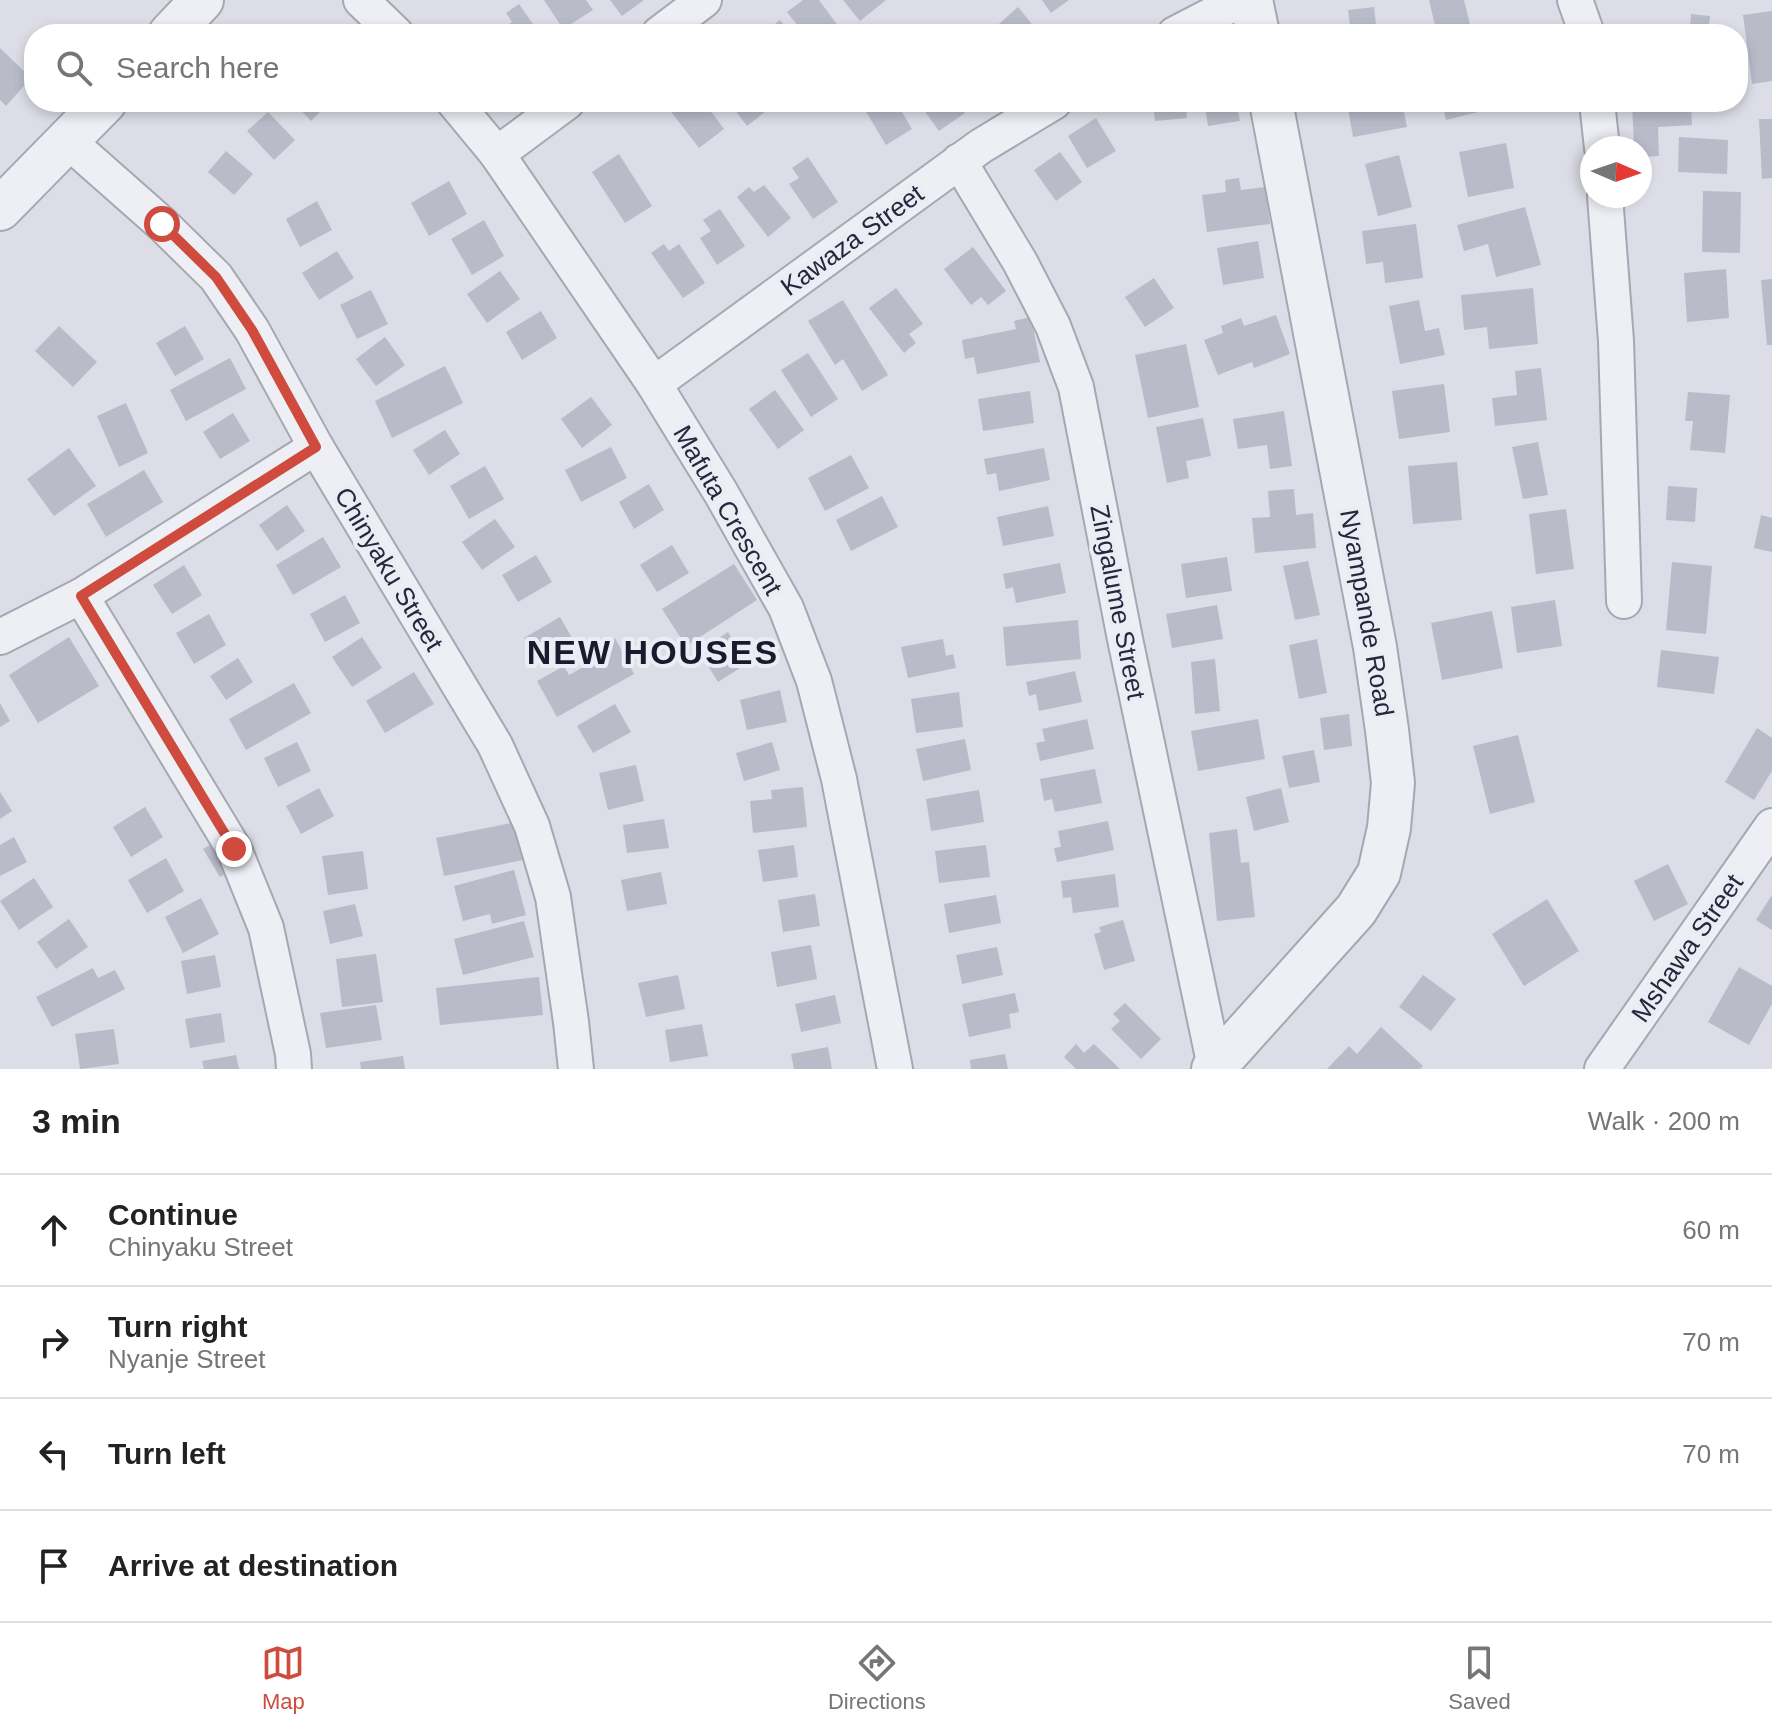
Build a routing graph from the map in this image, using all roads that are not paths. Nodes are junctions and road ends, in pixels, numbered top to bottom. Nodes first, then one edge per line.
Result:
1 (202, 0) edge
2 (361, 0) edge
3 (704, 0) edge
4 (1241, 0) edge
5 (1251, 0) edge
6 (1575, 0) edge
7 (179, 24) edge
8 (386, 24) edge
9 (672, 24) edge
10 (1194, 24) edge
11 (1256, 24) edge
12 (1583, 24) edge
13 (96, 112) edge
14 (462, 112) edge
15 (554, 112) edge
16 (1037, 112) edge
17 (1273, 112) edge
18 (1598, 112) edge
19 (1601, 136) edge
20 (68, 141) junction
21 (497, 154) junction
22 (959, 161) junction
23 (1606, 208) edge
24 (0, 209) edge
25 (654, 384) junction
26 (316, 447) junction
27 (81, 596) junction
28 (1624, 601) dead end
29 (0, 637) edge
30 (1772, 826) edge
31 (1214, 1068) edge
32 (294, 1069) edge
33 (576, 1069) edge
34 (895, 1069) edge
35 (1602, 1069) edge

1 - 7 street
2 - 8 street
3 - 9 street
4 - 10 street
5 - 11 street
6 - 12 street
13 - 20 street
14 - 21 street, Mafuta Crescent
15 - 21 street
16 - 22 street, Kawaza Street
17 - 31 street, Nyampande Road
18 - 19 street
20 - 24 street
20 - 26 street, Chinyaku Street
21 - 25 street, Mafuta Crescent
22 - 25 street, Kawaza Street
22 - 31 street, Zingalume Street
23 - 28 street
25 - 34 street, Mafuta Crescent
26 - 27 street
26 - 33 street, Chinyaku Street
27 - 29 street
27 - 32 street
30 - 35 street, Mshawa Street

